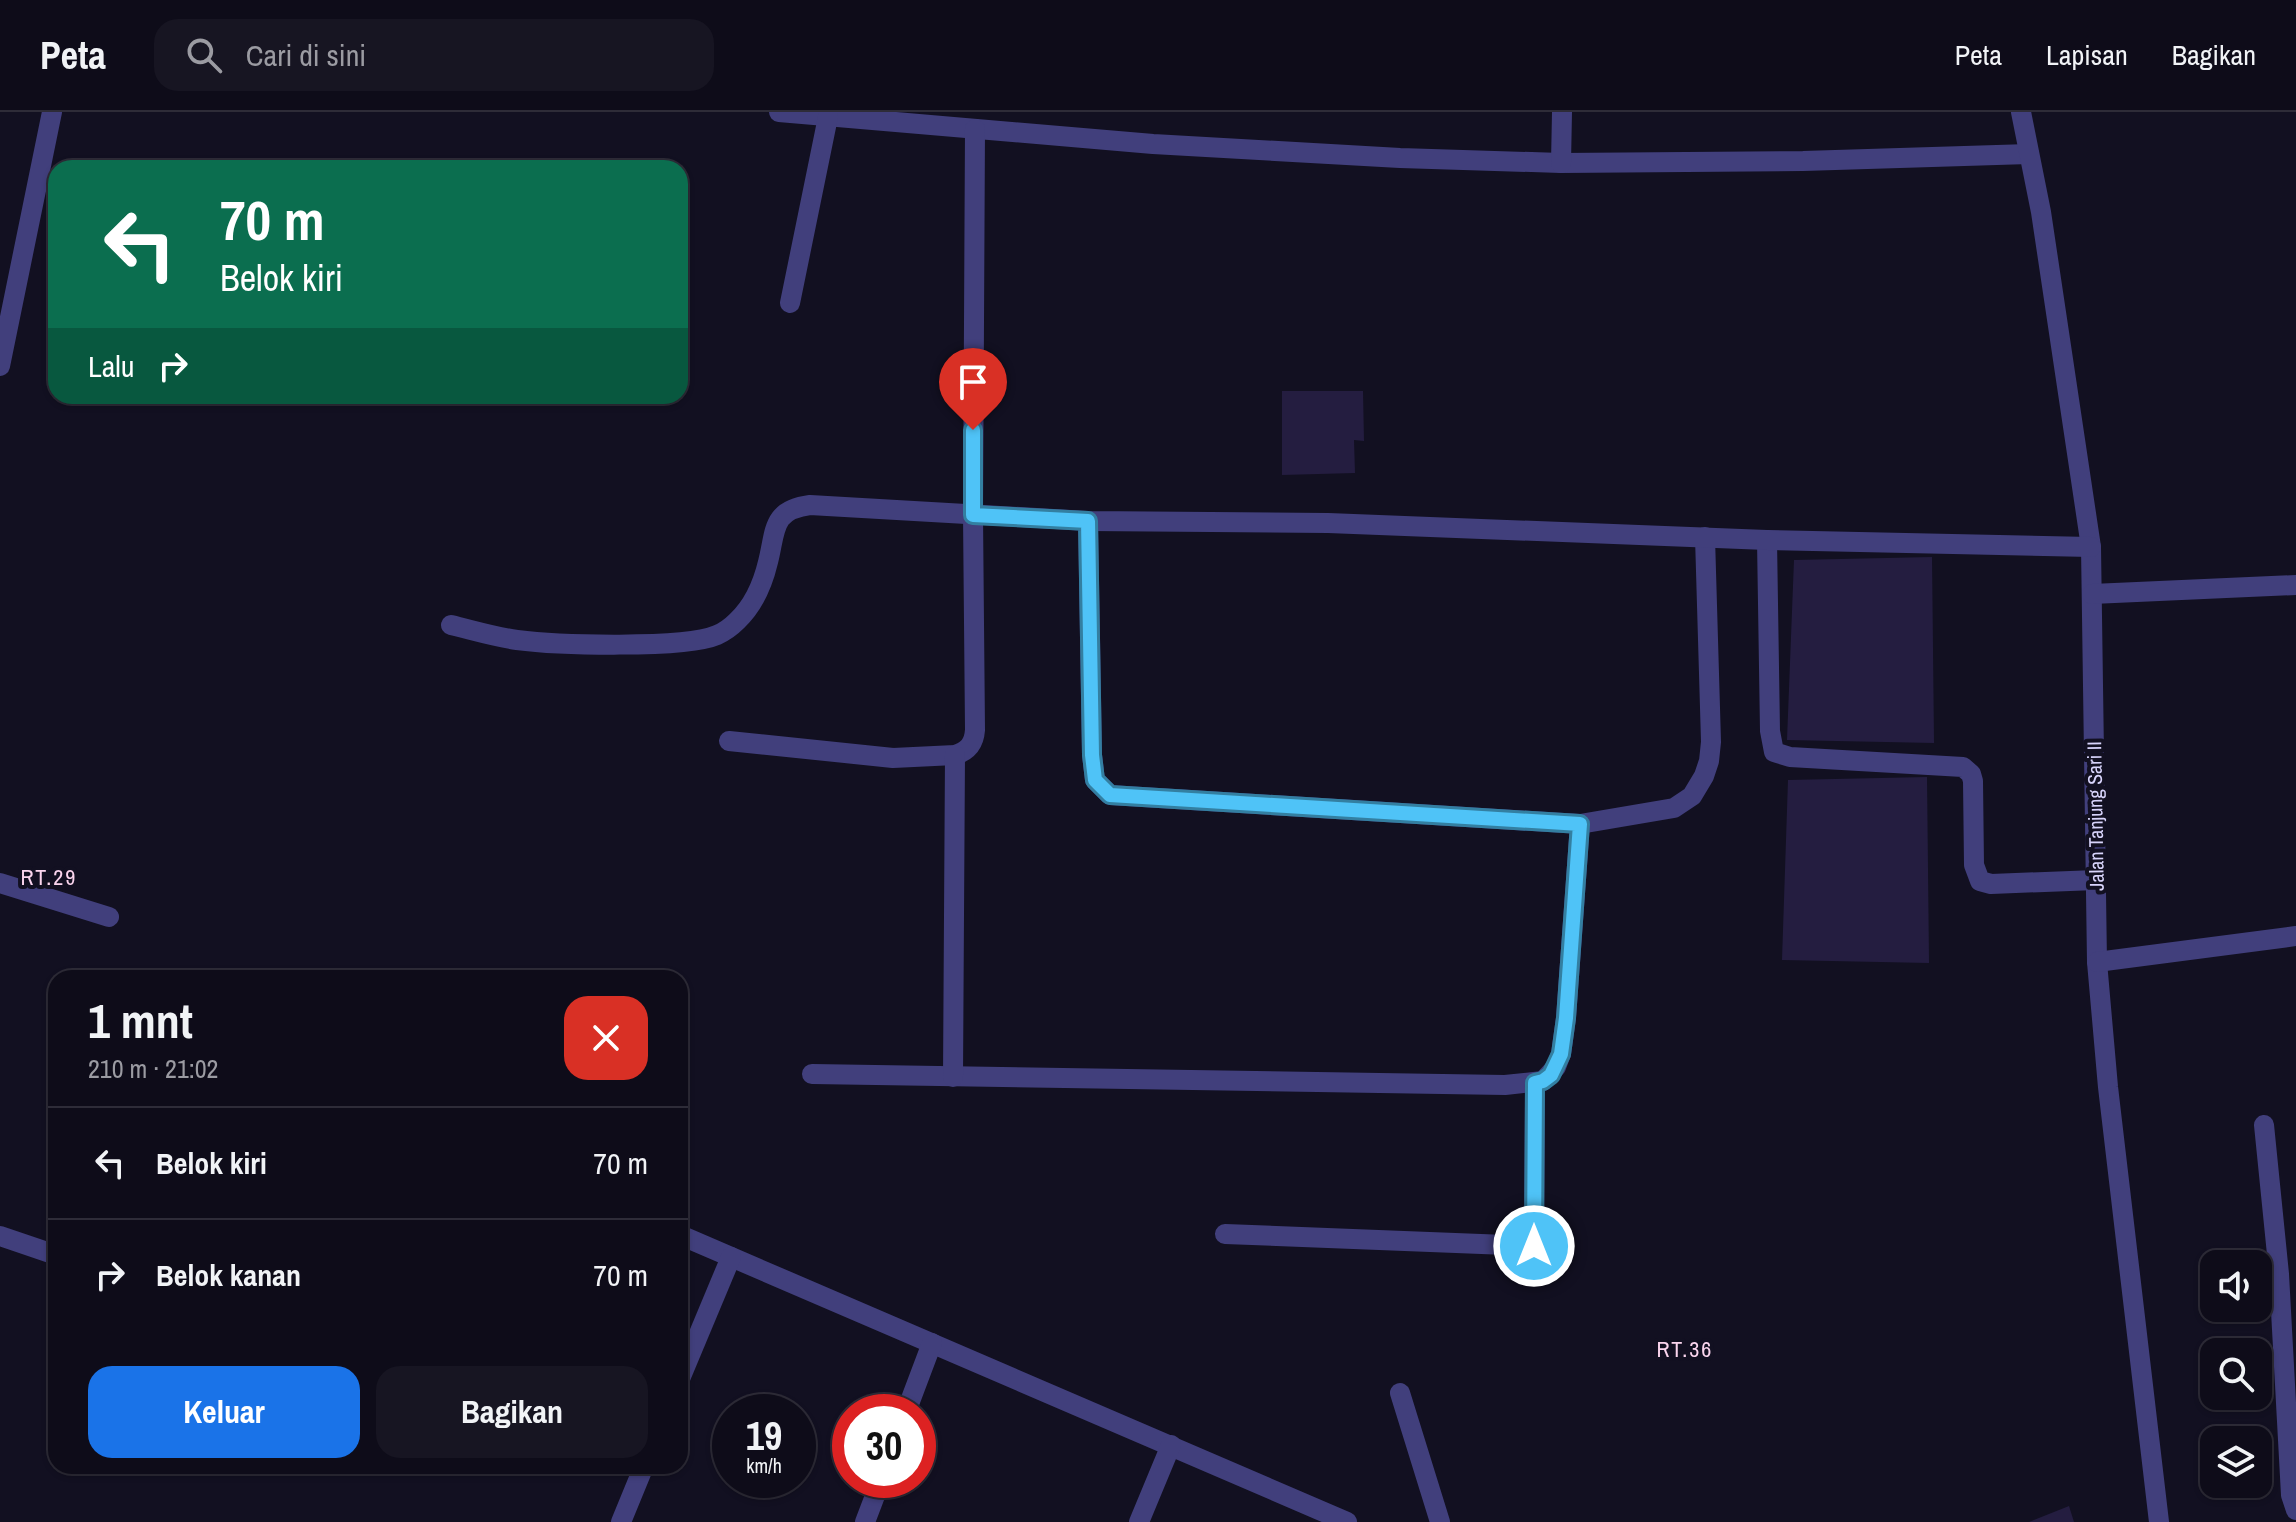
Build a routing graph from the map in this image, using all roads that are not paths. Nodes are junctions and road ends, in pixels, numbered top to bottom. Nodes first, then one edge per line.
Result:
1 (52, 112) edge
2 (779, 112) edge
3 (1562, 112) edge
4 (2021, 112) edge
5 (828, 117) junction
6 (975, 129) junction
7 (2029, 154) junction
8 (1561, 163) junction
9 (790, 303) dead end
10 (0, 366) edge
11 (973, 515) junction
12 (1088, 521) junction
13 (1705, 537) junction
14 (1767, 540) junction
15 (2091, 547) junction
16 (2296, 585) edge
17 (2092, 594) junction
18 (451, 625) dead end
19 (729, 741) dead end
20 (955, 755) junction
21 (1580, 824) junction
22 (2096, 880) junction
23 (0, 883) edge
24 (109, 917) dead end
25 (2296, 936) edge
26 (2097, 962) junction
27 (812, 1074) dead end
28 (953, 1077) junction
29 (1535, 1083) junction
30 (2264, 1125) dead end
31 (1225, 1234) dead end
32 (0, 1236) edge
33 (688, 1238) edge
34 (48, 1252) edge
35 (731, 1257) junction
36 (932, 1343) junction
37 (688, 1360) edge
38 (1400, 1393) dead end
39 (913, 1394) edge
40 (1171, 1445) junction
41 (641, 1474) edge
42 (874, 1498) edge
43 (2296, 1510) edge
44 (621, 1522) edge
45 (865, 1522) edge
46 (1139, 1522) edge
47 (1347, 1522) edge
48 (1440, 1522) edge
49 (2159, 1522) edge

1 - 10 street
2 - 5 street
3 - 8 street
4 - 7 street, Jalan Tanjung Sari II
5 - 6 street
5 - 9 street
6 - 8 street
6 - 11 street
7 - 8 street
7 - 15 street, Jalan Tanjung Sari II
11 - 12 street
11 - 18 street
11 - 20 street
12 - 13 street
12 - 21 street
13 - 14 street
13 - 21 street
14 - 15 street
14 - 22 street
15 - 17 street, Jalan Tanjung Sari II
16 - 17 street
17 - 22 street, Jalan Tanjung Sari II
19 - 20 street
20 - 28 street
21 - 29 street
22 - 26 street, Jalan Tanjung Sari II
23 - 24 street
25 - 26 street
26 - 49 street, Jalan Tanjung Sari II
27 - 28 street
28 - 29 street
29 - 31 street
30 - 43 street
32 - 34 street
33 - 35 street
35 - 36 street
35 - 37 street
36 - 39 street
36 - 40 street
38 - 48 street
40 - 46 street
40 - 47 street
41 - 44 street
42 - 45 street

